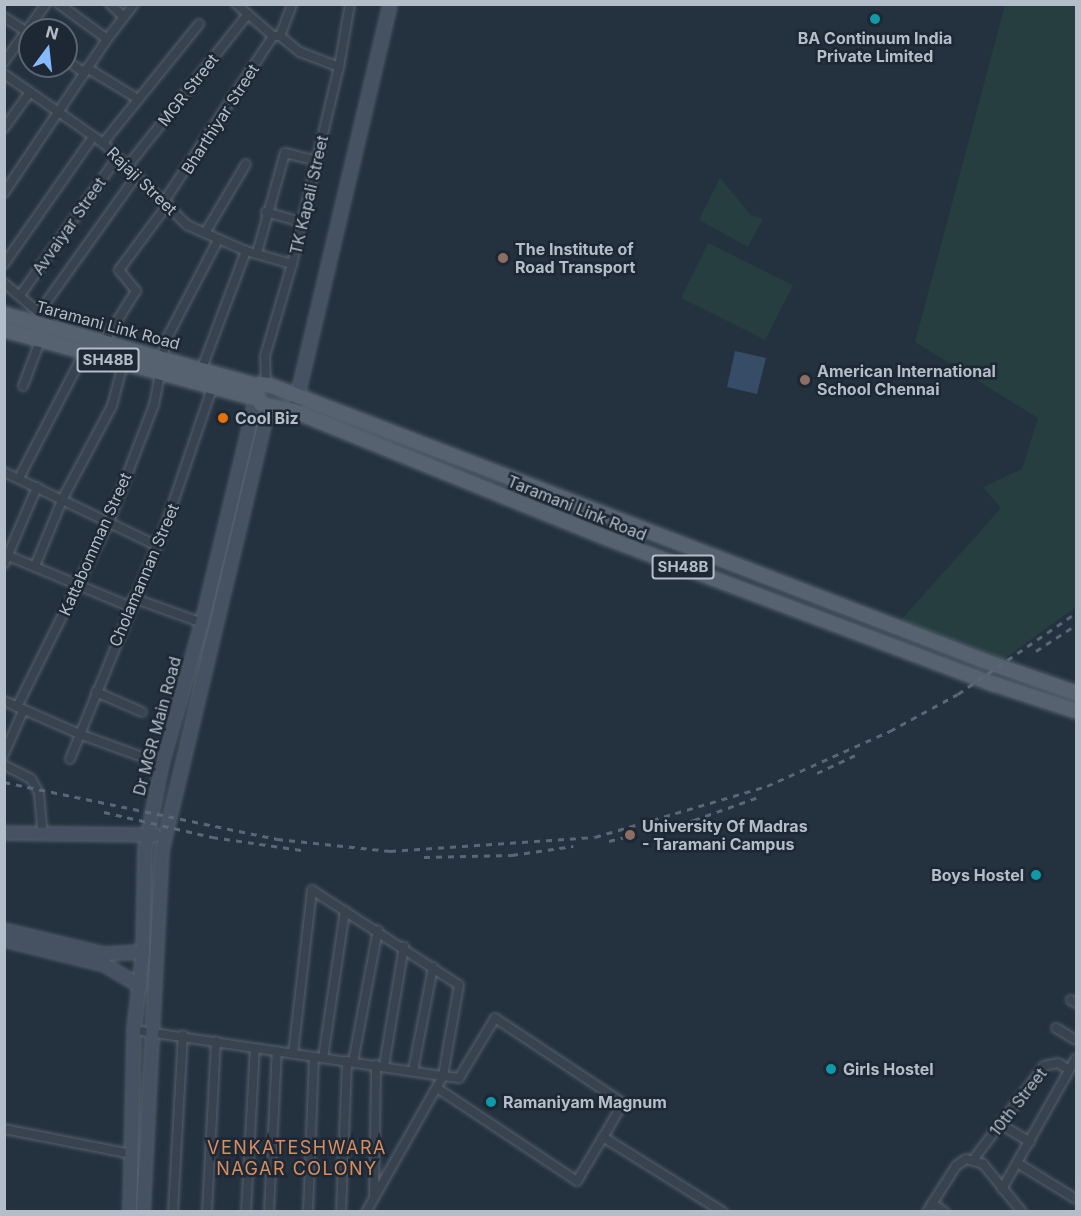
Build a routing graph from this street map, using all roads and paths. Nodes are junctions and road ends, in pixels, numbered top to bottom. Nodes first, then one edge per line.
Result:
1 (46, 4) edge
2 (59, 4) edge
3 (110, 4) edge
4 (134, 4) edge
5 (236, 4) edge
6 (292, 4) edge
7 (350, 4) edge
8 (390, 4) edge
9 (248, 14) junction
10 (123, 16) junction
11 (4, 17) edge
12 (37, 18) edge
13 (199, 24) dead end
14 (18, 26) edge
15 (276, 36) junction
16 (107, 39) junction
17 (18, 45) edge
18 (4, 62) edge
19 (78, 66) edge
20 (339, 67) junction
21 (85, 70) junction
22 (5, 76) edge
23 (30, 92) junction
24 (138, 99) junction
25 (58, 111) junction
26 (4, 128) edge
27 (93, 137) junction
28 (103, 143) junction
29 (117, 158) junction
30 (317, 161) junction
31 (246, 164) dead end
32 (128, 166) junction
33 (137, 175) junction
34 (4, 193) edge
35 (167, 202) junction
36 (266, 212) junction
37 (302, 222) junction
38 (205, 233) junction
39 (218, 240) junction
40 (246, 251) junction
41 (257, 254) junction
42 (4, 264) edge
43 (292, 264) junction
44 (4, 283) edge
45 (21, 294) junction
46 (40, 311) junction
47 (4, 314) edge
48 (56, 327) junction
49 (4, 330) edge
50 (105, 340) junction
51 (40, 341) junction
52 (84, 353) junction
53 (162, 357) junction
54 (123, 364) junction
55 (202, 368) junction
56 (160, 375) junction
57 (23, 386) dead end
58 (212, 388) junction
59 (264, 395) junction
60 (299, 397) junction
61 (294, 411) junction
62 (4, 472) edge
63 (19, 478) junction
64 (38, 487) junction
65 (63, 498) junction
66 (109, 522) junction
67 (156, 545) junction
68 (6, 557) edge
69 (35, 566) junction
70 (78, 585) junction
71 (132, 602) junction
72 (202, 623) junction
73 (96, 692) junction
74 (1077, 693) edge
75 (4, 701) edge
76 (20, 709) junction
77 (1077, 711) edge
78 (142, 712) dead end
79 (79, 734) junction
80 (4, 754) edge
81 (70, 759) dead end
82 (162, 764) junction
83 (4, 765) edge
84 (42, 831) junction
85 (4, 833) edge
86 (148, 833) junction
87 (165, 837) junction
88 (345, 910) junction
89 (4, 930) edge
90 (378, 930) junction
91 (4, 940) edge
92 (404, 947) junction
93 (143, 952) junction
94 (433, 967) junction
95 (140, 986) junction
96 (1056, 1028) dead end
97 (134, 1030) junction
98 (152, 1031) junction
99 (183, 1035) junction
100 (1077, 1040) edge
101 (216, 1041) junction
102 (255, 1048) junction
103 (277, 1051) junction
104 (293, 1054) junction
105 (319, 1057) junction
106 (1077, 1058) edge
107 (350, 1061) junction
108 (380, 1066) junction
109 (1069, 1070) junction
110 (413, 1071) junction
111 (443, 1076) junction
112 (437, 1088) junction
113 (1000, 1124) junction
114 (4, 1129) edge
115 (603, 1137) junction
116 (1030, 1142) junction
117 (131, 1154) junction
118 (973, 1160) junction
119 (1019, 1164) junction
120 (1002, 1190) junction
121 (374, 1198) junction
122 (1077, 1199) edge
123 (929, 1208) edge
124 (130, 1212) edge
125 (143, 1212) edge
126 (174, 1212) edge
127 (207, 1212) edge
128 (246, 1212) edge
129 (270, 1212) edge
130 (308, 1212) edge
131 (341, 1212) edge
132 (366, 1212) edge
133 (723, 1212) edge
134 (945, 1212) edge
135 (1022, 1212) edge

1 - 12 street
2 - 16 street
3 - 10 street
4 - 10 street
5 - 9 street
6 - 15 street, Bharthiyar Street
7 - 20 street, TK Kapali Street
8 - 60 main road
9 - 15 street
9 - 32 street, MGR Street
10 - 16 street
11 - 14 street
13 - 24 street
15 - 20 street
15 - 35 street, Bharthiyar Street
16 - 21 street
17 - 18 street
19 - 21 street
20 - 30 street, TK Kapali Street
21 - 24 street
21 - 25 street
22 - 23 street, Rajaji Street
23 - 25 street, Rajaji Street
23 - 26 street
24 - 28 street
25 - 27 street, Rajaji Street
25 - 34 street
27 - 28 street, Rajaji Street
27 - 42 street
28 - 29 street, Rajaji Street
29 - 32 street, Rajaji Street
29 - 45 street, Avvaiyar Street
30 - 36 street
30 - 37 street, TK Kapali Street
31 - 38 street
32 - 33 street, Rajaji Street
33 - 35 street, Rajaji Street
33 - 46 street
35 - 38 street, Rajaji Street
35 - 50 street, Bharthiyar Street
36 - 37 street
36 - 41 street
37 - 43 street, TK Kapali Street
38 - 39 street, Rajaji Street
39 - 40 street, Rajaji Street
39 - 53 street
40 - 41 street, Rajaji Street
40 - 55 street
41 - 43 street, Rajaji Street
43 - 59 street, TK Kapali Street
44 - 45 street
45 - 46 street
46 - 48 street
47 - 48 main road, Taramani Link Road / SH48B
48 - 50 main road, Taramani Link Road / SH48B
49 - 51 main road, Taramani Link Road / SH48B
50 - 53 main road, Taramani Link Road / SH48B
51 - 52 main road, Taramani Link Road / SH48B
51 - 57 street
52 - 54 main road, Taramani Link Road / SH48B
52 - 63 street
53 - 55 main road, Taramani Link Road / SH48B
54 - 56 main road, Taramani Link Road / SH48B
54 - 65 street
55 - 59 main road, Taramani Link Road
56 - 58 main road, Taramani Link Road / SH48B
56 - 66 street, Kattabomman Street
58 - 59 main road, Taramani Link Road
58 - 67 street, Cholamannan Street
59 - 60 main road, Taramani Link Road / SH48B
59 - 61 main road, Taramani Link Road / SH48B
59 - 72 main road, Dr MGR Main Road
59 - 87 main road, Dr MGR Main Road
60 - 61 main road
60 - 74 main road, Taramani Link Road / SH48B
61 - 77 main road, Taramani Link Road / SH48B
62 - 63 street
63 - 64 street
64 - 65 street
64 - 68 street
65 - 66 street
65 - 69 street
66 - 67 street
66 - 70 street, Kattabomman Street
67 - 71 street, Cholamannan Street
68 - 69 street
69 - 70 street
70 - 71 street
70 - 76 street, Kattabomman Street
71 - 72 street
71 - 73 street, Cholamannan Street
72 - 82 main road, Dr MGR Main Road
73 - 78 street
73 - 79 street, Cholamannan Street
75 - 76 street
76 - 79 street
76 - 80 street, Kattabomman Street
79 - 81 street, Cholamannan Street
79 - 82 street
82 - 86 main road, Dr MGR Main Road
83 - 84 street
84 - 85 main road
84 - 86 main road
86 - 87 main road
86 - 93 main road, Dr MGR Main Road
87 - 98 main road, Dr MGR Main Road
88 - 90 street
88 - 104 street
88 - 105 street
89 - 93 main road
90 - 92 street
90 - 107 street
91 - 95 main road
92 - 94 street
92 - 108 street
93 - 95 main road, Dr MGR Main Road
94 - 110 street
94 - 111 street
95 - 97 main road, Dr MGR Main Road
96 - 100 street
97 - 98 street
97 - 117 main road, Dr MGR Main Road
98 - 99 street
98 - 125 main road, Dr MGR Main Road
99 - 101 street
99 - 126 street
101 - 102 street
101 - 127 street
102 - 103 street
102 - 128 street
103 - 104 street
103 - 129 street
104 - 105 street
105 - 107 street
105 - 130 street
106 - 109 street
107 - 108 street
107 - 131 street
108 - 110 street
108 - 121 street
109 - 113 street, 10th Street
109 - 116 street
110 - 111 street
111 - 112 street
111 - 115 street
112 - 115 street
112 - 121 street
113 - 116 street
113 - 118 street, 10th Street
114 - 117 street
115 - 133 street
116 - 119 street
117 - 124 main road, Dr MGR Main Road
118 - 120 street
118 - 123 street, 10th Street
119 - 120 street
119 - 122 street
120 - 135 street
121 - 132 street
123 - 134 street

